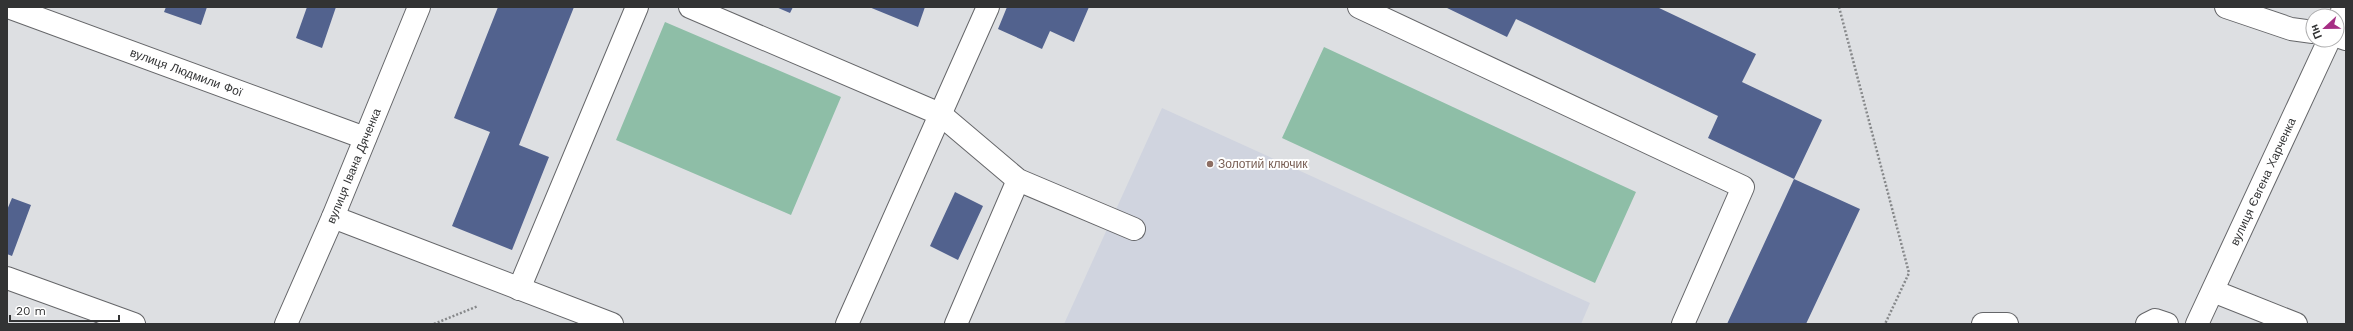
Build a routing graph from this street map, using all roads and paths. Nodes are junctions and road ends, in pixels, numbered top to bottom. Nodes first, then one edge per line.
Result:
1 (8, 7) edge
2 (419, 7) edge
3 (637, 7) edge
4 (690, 7) edge
5 (988, 7) edge
6 (1359, 7) edge
7 (1839, 7) edge
8 (2226, 7) edge
9 (2305, 31) edge
10 (2325, 48) edge
11 (940, 114) junction
12 (365, 138) junction
13 (1018, 180) junction
14 (333, 217) junction
15 (1134, 229) dead end
16 (7, 278) edge
17 (519, 289) junction
18 (2212, 291) junction
19 (134, 324) edge
20 (286, 324) edge
21 (612, 324) edge
22 (847, 324) edge
23 (956, 324) edge
24 (1684, 324) edge
25 (1885, 324) edge
26 (1983, 324) edge
27 (2007, 324) edge
28 (2147, 324) edge
29 (2167, 324) edge
30 (2197, 324) edge
31 (2296, 324) edge

1 - 12 street, вулиця Людмили Фої
2 - 12 street, вулиця Івана Дяченка
3 - 17 street
4 - 11 street
5 - 11 street
6 - 24 street
7 - 25 path
8 - 9 street
10 - 18 street, вулиця Євгена Харченка
11 - 13 street
11 - 22 street
12 - 14 street, вулиця Івана Дяченка
13 - 15 street
13 - 23 street
14 - 17 street
14 - 20 street, вулиця Івана Дяченка
16 - 19 street
17 - 21 street
18 - 30 street, вулиця Євгена Харченка
18 - 31 street
26 - 27 street
28 - 29 street

